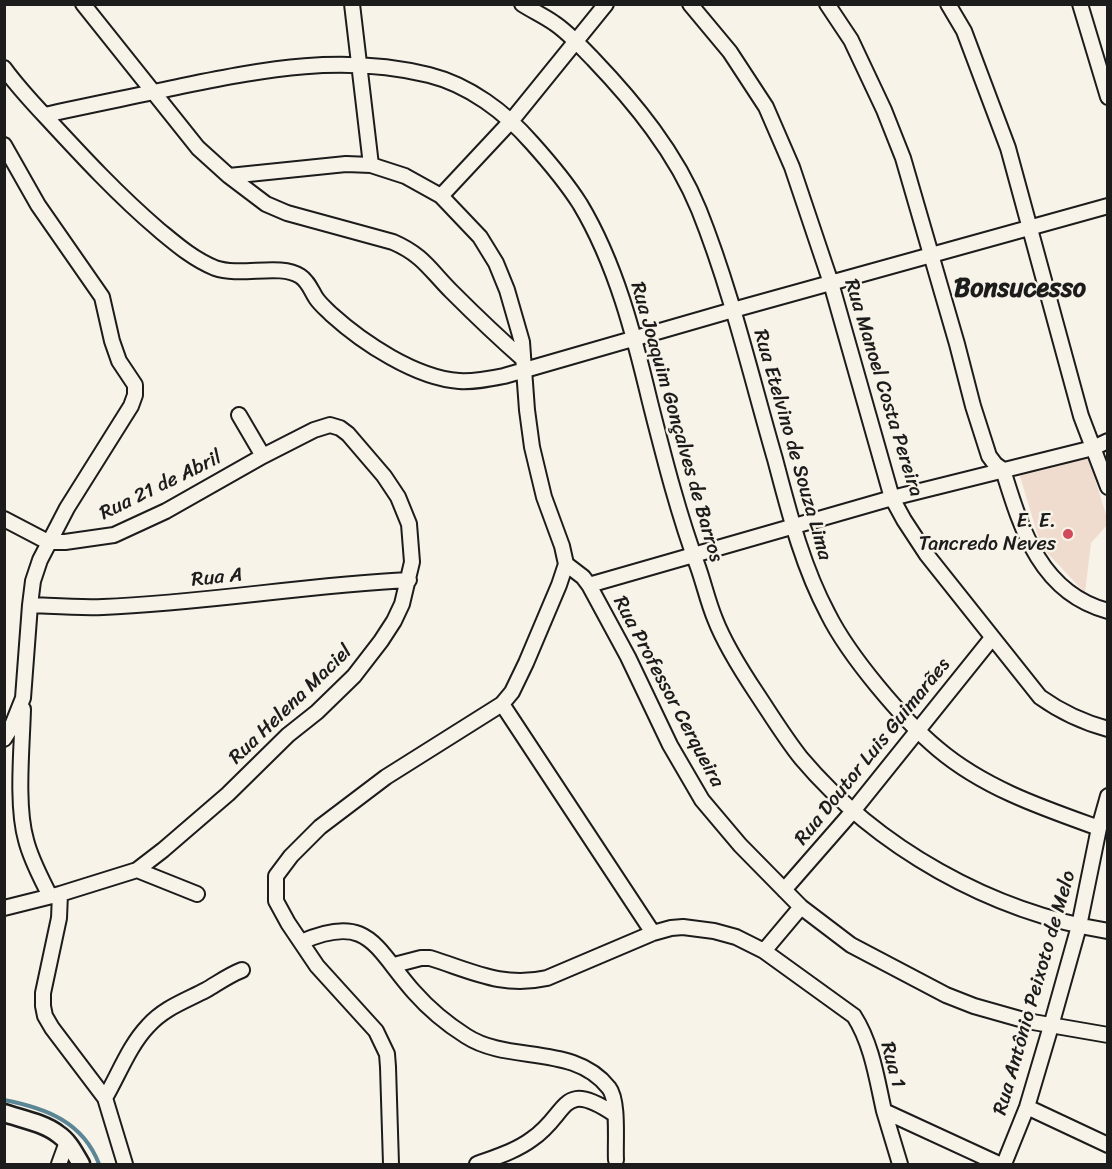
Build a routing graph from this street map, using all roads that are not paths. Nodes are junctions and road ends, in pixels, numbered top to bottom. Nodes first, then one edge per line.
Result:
1 (82, 4) edge
2 (352, 4) edge
3 (522, 4) edge
4 (606, 4) edge
5 (690, 4) edge
6 (826, 4) edge
7 (948, 4) edge
8 (1080, 4) edge
9 (577, 42) junction
10 (358, 64) junction
11 (4, 68) edge
12 (152, 92) junction
13 (1107, 97) edge
14 (45, 115) junction
15 (512, 120) junction
16 (4, 145) edge
17 (371, 165) junction
18 (228, 176) junction
19 (441, 196) junction
20 (1107, 206) edge
21 (1029, 227) junction
22 (931, 255) junction
23 (831, 283) junction
24 (733, 310) junction
25 (635, 338) junction
26 (523, 365) junction
27 (239, 415) dead end
28 (330, 425) joint
29 (1107, 441) edge
30 (1093, 448) junction
31 (263, 456) junction
32 (1003, 470) junction
33 (1107, 487) edge
34 (892, 498) junction
35 (4, 519) edge
36 (793, 526) junction
37 (48, 542) junction
38 (693, 554) junction
39 (566, 564) junction
40 (409, 580) junction
41 (589, 585) junction
42 (30, 605) junction
43 (1107, 611) edge
44 (992, 638) junction
45 (23, 698) junction
46 (502, 704) junction
47 (1107, 729) edge
48 (918, 730) junction
49 (4, 739) edge
50 (1107, 796) edge
51 (853, 811) junction
52 (1099, 828) junction
53 (136, 870) junction
54 (784, 890) junction
55 (197, 894) dead end
56 (55, 895) junction
57 (801, 907) junction
58 (4, 908) edge
59 (1079, 926) junction
60 (1107, 931) edge
61 (653, 933) junction
62 (301, 942) junction
63 (764, 951) junction
64 (394, 965) junction
65 (242, 970) dead end
66 (1051, 1026) junction
67 (1107, 1035) edge
68 (105, 1098) junction
69 (1027, 1107) junction
70 (884, 1112) junction
71 (4, 1113) edge
72 (614, 1114) junction
73 (67, 1142) junction
74 (1107, 1145) edge
75 (616, 1160) dead end
76 (58, 1164) edge
77 (81, 1164) edge
78 (125, 1164) edge
79 (391, 1164) edge
80 (477, 1164) edge
81 (900, 1164) edge
82 (1002, 1164) edge

1 - 12 street
2 - 10 street
3 - 9 street, Rua Etelvino de Souza Lima
4 - 9 street
5 - 23 street, Rua Manoel Costa Pereira
6 - 22 street
7 - 21 street
8 - 13 street
9 - 15 street
9 - 24 street, Rua Etelvino de Souza Lima
10 - 12 street, Rua Joaquim Gonçalves de Barros
10 - 15 street, Rua Joaquim Gonçalves de Barros
10 - 17 street
11 - 14 street
12 - 14 street, Rua Joaquim Gonçalves de Barros
12 - 18 street
14 - 26 street
15 - 19 street
15 - 25 street, Rua Joaquim Gonçalves de Barros
16 - 37 street
17 - 18 street
17 - 19 street
18 - 26 street
19 - 26 street
20 - 21 street
21 - 22 street
21 - 30 street
22 - 23 street
22 - 32 street
23 - 24 street
23 - 34 street, Rua Manoel Costa Pereira
24 - 25 street
24 - 36 street, Rua Etelvino de Souza Lima
25 - 26 street
25 - 38 street, Rua Joaquim Gonçalves de Barros
26 - 39 street
27 - 31 street
28 - 31 street, Rua 21 de Abril
28 - 40 street, Rua Helena Maciel
29 - 30 street
30 - 32 street
30 - 33 street
31 - 37 street, Rua 21 de Abril
32 - 34 street
32 - 43 street
34 - 36 street
34 - 44 street, Rua Manoel Costa Pereira
35 - 37 street
36 - 38 street
36 - 48 street, Rua Etelvino de Souza Lima
37 - 42 street
38 - 41 street
38 - 51 street, Rua Joaquim Gonçalves de Barros
39 - 41 street, Rua Professor Cerqueira
39 - 46 street
40 - 42 street, Rua A
40 - 53 street, Rua Helena Maciel
41 - 54 street, Rua Professor Cerqueira
42 - 45 street
44 - 47 street, Rua Manoel Costa Pereira
44 - 48 street, Rua Doutor Luis Guimarães
45 - 49 street
45 - 56 street
46 - 61 street
46 - 62 street
48 - 51 street, Rua Doutor Luis Guimarães
48 - 52 street, Rua Etelvino de Souza Lima
50 - 52 street, Rua Antônio Peixoto de Melo
51 - 54 street, Rua Doutor Luis Guimarães
51 - 59 street, Rua Joaquim Gonçalves de Barros
52 - 59 street, Rua Antônio Peixoto de Melo
53 - 55 street
53 - 56 street, Rua Helena Maciel
54 - 57 street, Rua Professor Cerqueira
56 - 58 street, Rua Helena Maciel
56 - 68 street
57 - 63 street
57 - 66 street, Rua Professor Cerqueira
59 - 60 street, Rua Joaquim Gonçalves de Barros
59 - 66 street, Rua Antônio Peixoto de Melo
61 - 63 street, Rua 1
61 - 64 street, Rua 1
62 - 64 street
62 - 79 street
63 - 70 street, Rua 1
64 - 72 street
65 - 68 street
66 - 67 street, Rua Professor Cerqueira
66 - 69 street, Rua Antônio Peixoto de Melo
68 - 78 street
69 - 74 street
69 - 82 street, Rua Antônio Peixoto de Melo
70 - 81 street
70 - 82 street, Rua 1
71 - 73 street
72 - 75 street
72 - 80 street
73 - 76 street
73 - 77 street

